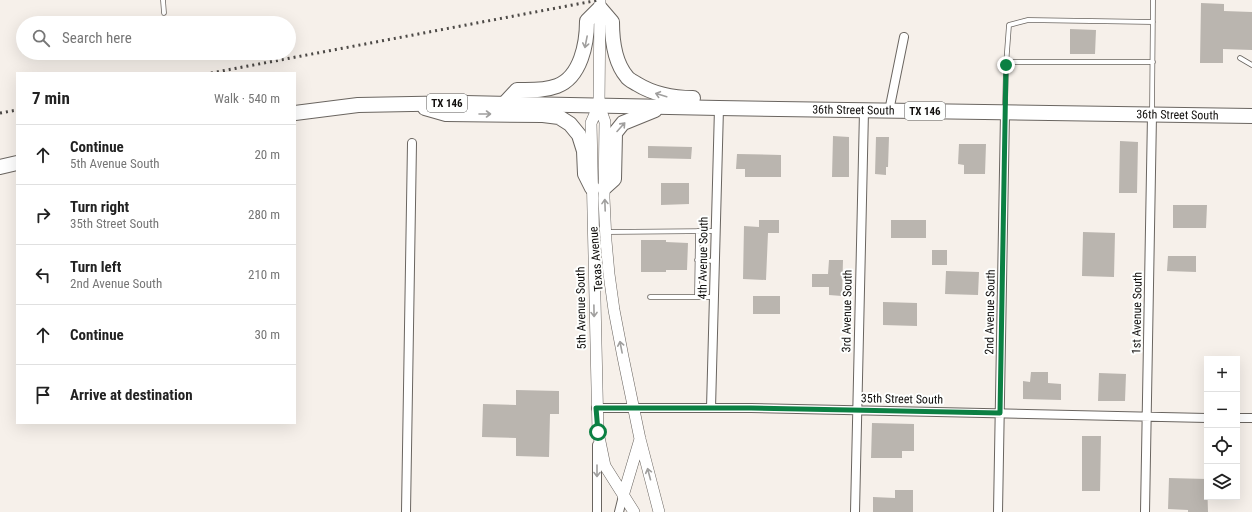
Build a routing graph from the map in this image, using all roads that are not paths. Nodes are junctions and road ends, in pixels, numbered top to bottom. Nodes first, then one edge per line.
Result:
1 (163, 0) edge
2 (1153, 0) edge
3 (600, 4) edge
4 (164, 13) dead end
5 (1153, 22) junction
6 (904, 37) dead end
7 (1240, 58) dead end
8 (1153, 62) junction
9 (1006, 65) junction
10 (1252, 65) edge
11 (406, 103) junction
12 (504, 104) junction
13 (599, 105) junction
14 (662, 107) junction
15 (719, 108) junction
16 (753, 109) junction
17 (864, 111) junction
18 (889, 111) junction
19 (296, 113) edge
20 (1005, 113) junction
21 (1152, 115) junction
22 (1252, 116) edge
23 (412, 144) dead end
24 (16, 163) edge
25 (0, 167) edge
26 (598, 188) junction
27 (698, 231) junction
28 (716, 231) junction
29 (606, 232) junction
30 (697, 260) junction
31 (715, 261) junction
32 (650, 297) dead end
33 (697, 297) junction
34 (714, 297) junction
35 (596, 408) junction
36 (634, 408) junction
37 (712, 408) junction
38 (857, 410) junction
39 (1000, 413) junction
40 (1147, 416) junction
41 (1204, 418) edge
42 (1240, 418) edge
43 (1252, 418) edge
44 (598, 432) junction
45 (640, 438) junction
46 (623, 496) junction
47 (406, 512) edge
48 (597, 512) edge
49 (619, 512) edge
50 (634, 512) edge
51 (659, 512) edge
52 (855, 512) edge
53 (998, 512) edge
54 (1145, 512) edge

1 - 4 lane
2 - 5 lane
3 -> 12 highway
3 - 13 main road
16 -> 3 highway
5 - 8 lane
5 - 9 lane
6 - 18 street
7 - 10 lane
8 - 9 lane
8 - 21 lane
9 - 20 lane
11 - 12 highway, TX 146
11 - 19 highway, TX 146
11 -> 26 highway
12 - 13 highway, TX 146
13 - 14 highway, 36th Street South / TX 146
13 - 26 main road, 5th Avenue South
14 - 15 highway, 36th Street South / TX 146
26 -> 14 highway, TX 146
15 - 16 highway, 36th Street South / TX 146
15 - 28 street, 4th Avenue South
16 - 17 highway, 36th Street South / TX 146
17 - 18 highway, 36th Street South / TX 146
17 - 38 street, 3rd Avenue South
18 - 20 highway, 36th Street South / TX 146
20 - 21 highway, 36th Street South / TX 146
20 - 39 street, 2nd Avenue South
21 - 22 highway, 36th Street South / TX 146
21 - 40 street, 1st Avenue South
23 - 47 street
24 - 25 highway
29 -> 26 main road, Texas Avenue
26 -> 35 main road, 5th Avenue South
27 - 28 lane
27 - 29 lane
27 - 30 lane
28 - 31 street, 4th Avenue South
36 -> 29 main road, Texas Avenue
30 - 31 lane
30 - 33 lane
31 - 34 street, 4th Avenue South
32 - 33 lane
33 - 34 lane
34 - 37 street, 4th Avenue South
35 - 36 street, 35th Street South
35 - 44 main road, 5th Avenue South
36 - 37 street, 35th Street South
36 - 45 main road, Texas Avenue
37 - 38 street, 35th Street South
38 - 39 street, 35th Street South
38 - 52 street, 3rd Avenue South
39 - 40 street, 35th Street South
39 - 53 street, 2nd Avenue South
40 - 41 street, 35th Street South
40 - 54 street, 1st Avenue South
42 - 43 street
44 - 46 main road
44 -> 48 street, 5th Avenue South
45 - 46 main road
51 -> 45 main road, Texas Avenue
46 - 49 street
46 - 50 main road

